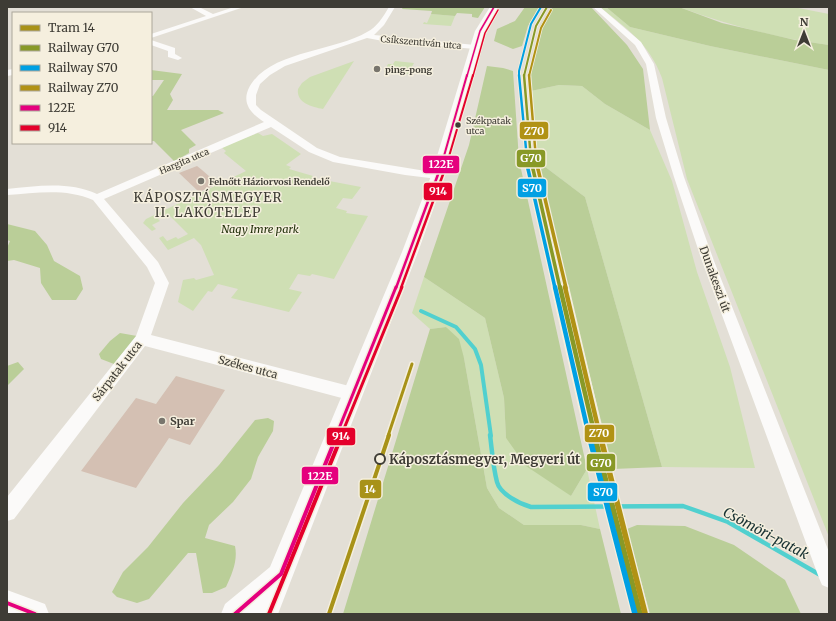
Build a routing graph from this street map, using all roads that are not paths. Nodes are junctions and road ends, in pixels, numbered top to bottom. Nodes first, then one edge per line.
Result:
1 (193, 7) edge
2 (241, 7) edge
3 (392, 7) edge
4 (494, 7) edge
5 (596, 7) edge
6 (212, 16) junction
7 (152, 36) edge
8 (367, 36) junction
9 (152, 42) edge
10 (475, 47) junction
11 (178, 58) dead end
12 (271, 123) junction
13 (438, 176) junction
14 (7, 192) edge
15 (97, 198) junction
16 (142, 339) junction
17 (354, 394) junction
18 (7, 512) edge
19 (826, 570) edge
20 (281, 574) junction
21 (7, 603) edge
22 (35, 614) edge
23 (235, 614) edge
24 (264, 614) edge

1 - 6 street
2 - 6 street
3 - 8 street
4 - 10 main road
5 - 19 street, Dunakeszi út
6 - 7 street
8 - 10 street, Csíkszentiván utca
8 - 12 street
9 - 11 street
10 - 13 main road
12 - 13 street
12 - 15 street, Hargita utca
13 - 17 main road
14 - 15 street, Sárpatak utca
15 - 16 street, Sárpatak utca
16 - 17 street, Székes utca
16 - 18 street, Sárpatak utca
17 - 20 main road
20 - 23 main road
20 - 24 main road
21 - 22 main road

